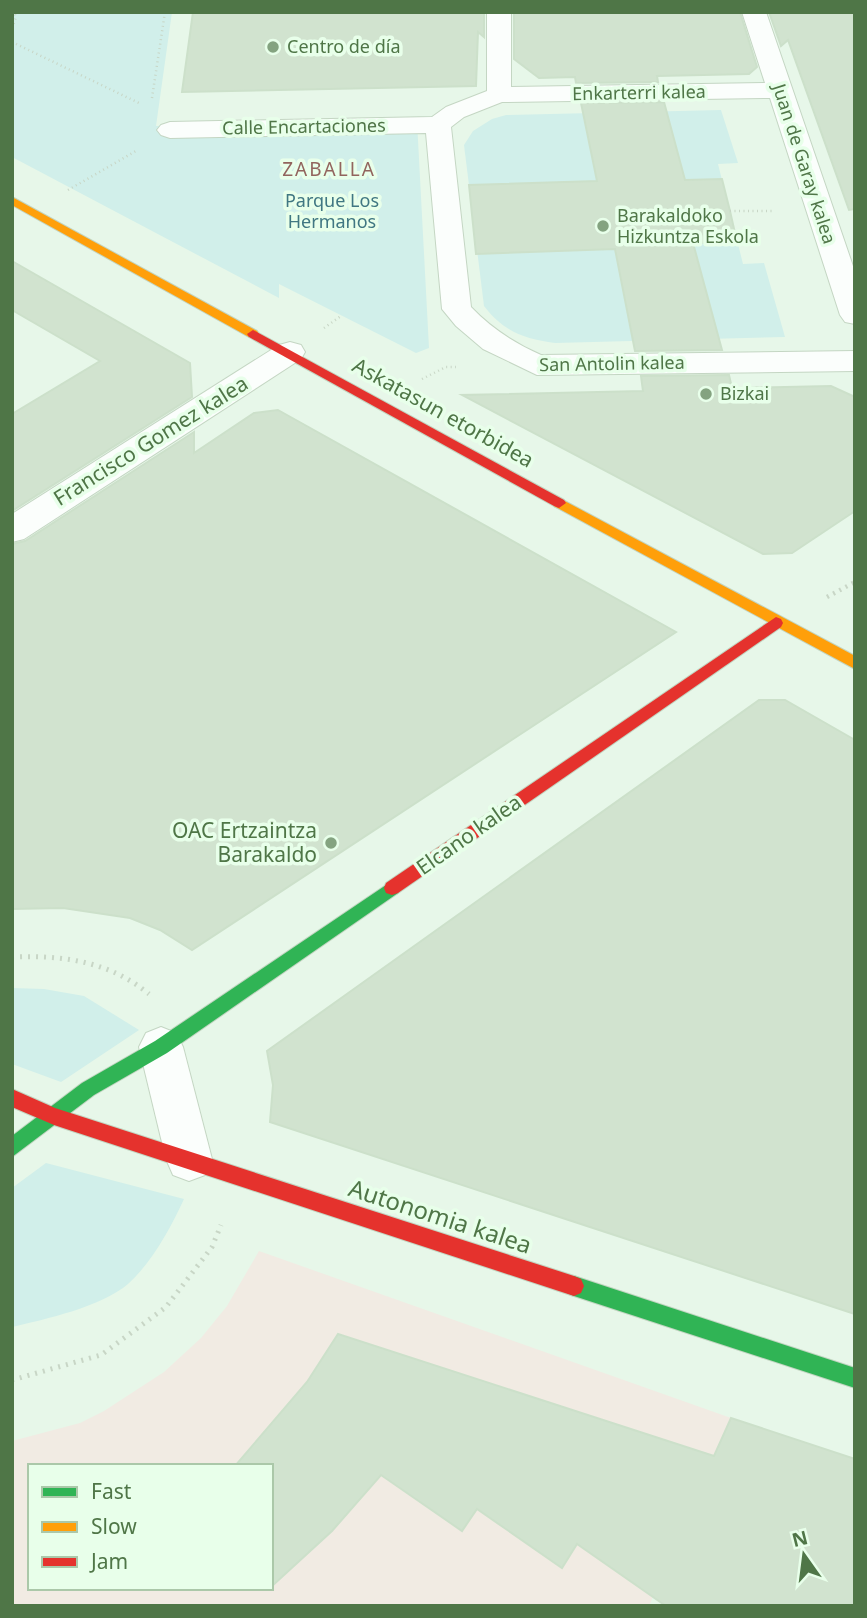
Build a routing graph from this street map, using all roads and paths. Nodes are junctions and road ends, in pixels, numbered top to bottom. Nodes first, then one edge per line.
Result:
1 (14, 12) edge
2 (165, 12) edge
3 (499, 12) edge
4 (754, 12) edge
5 (12, 28) edge
6 (12, 42) edge
7 (780, 90) junction
8 (499, 95) junction
9 (438, 125) junction
10 (170, 130) joint
11 (12, 200) edge
12 (32, 210) junction
13 (730, 211) dead end
14 (745, 212) dead end
15 (855, 314) edge
16 (290, 352) junction
17 (855, 361) edge
18 (459, 367) dead end
19 (377, 400) junction
20 (12, 530) edge
21 (776, 623) junction
22 (855, 663) edge
23 (12, 957) edge
24 (172, 1040) junction
25 (12, 1098) edge
26 (54, 1116) junction
27 (12, 1147) edge
28 (189, 1159) junction
29 (242, 1176) junction
30 (855, 1378) edge
31 (12, 1380) edge

1 - 5 path
2 - 6 path
3 - 8 street
4 - 7 street, Juan de Garay kalea
7 - 8 street, Enkarterri kalea
7 - 15 street, Juan de Garay kalea
8 - 9 street
9 - 10 street, Calle Encartaciones
9 - 17 street, San Antolin kalea
10 - 12 path
11 - 12 street, Askatasun etorbidea
12 - 16 street, Askatasun etorbidea
13 - 14 path
16 - 19 street, Askatasun etorbidea
16 - 20 street, Francisco Gomez kalea
18 - 19 path
19 - 21 street, Askatasun etorbidea
21 - 22 street, Askatasun etorbidea
21 - 24 street, Elcano kalea
23 - 24 path
24 - 26 street, Elcano kalea
24 - 28 street
25 - 26 street, Autonomia kalea
26 - 27 street, Elcano kalea
26 - 28 street, Autonomia kalea
28 - 29 street, Autonomia kalea
29 - 30 street, Autonomia kalea
29 - 31 path

